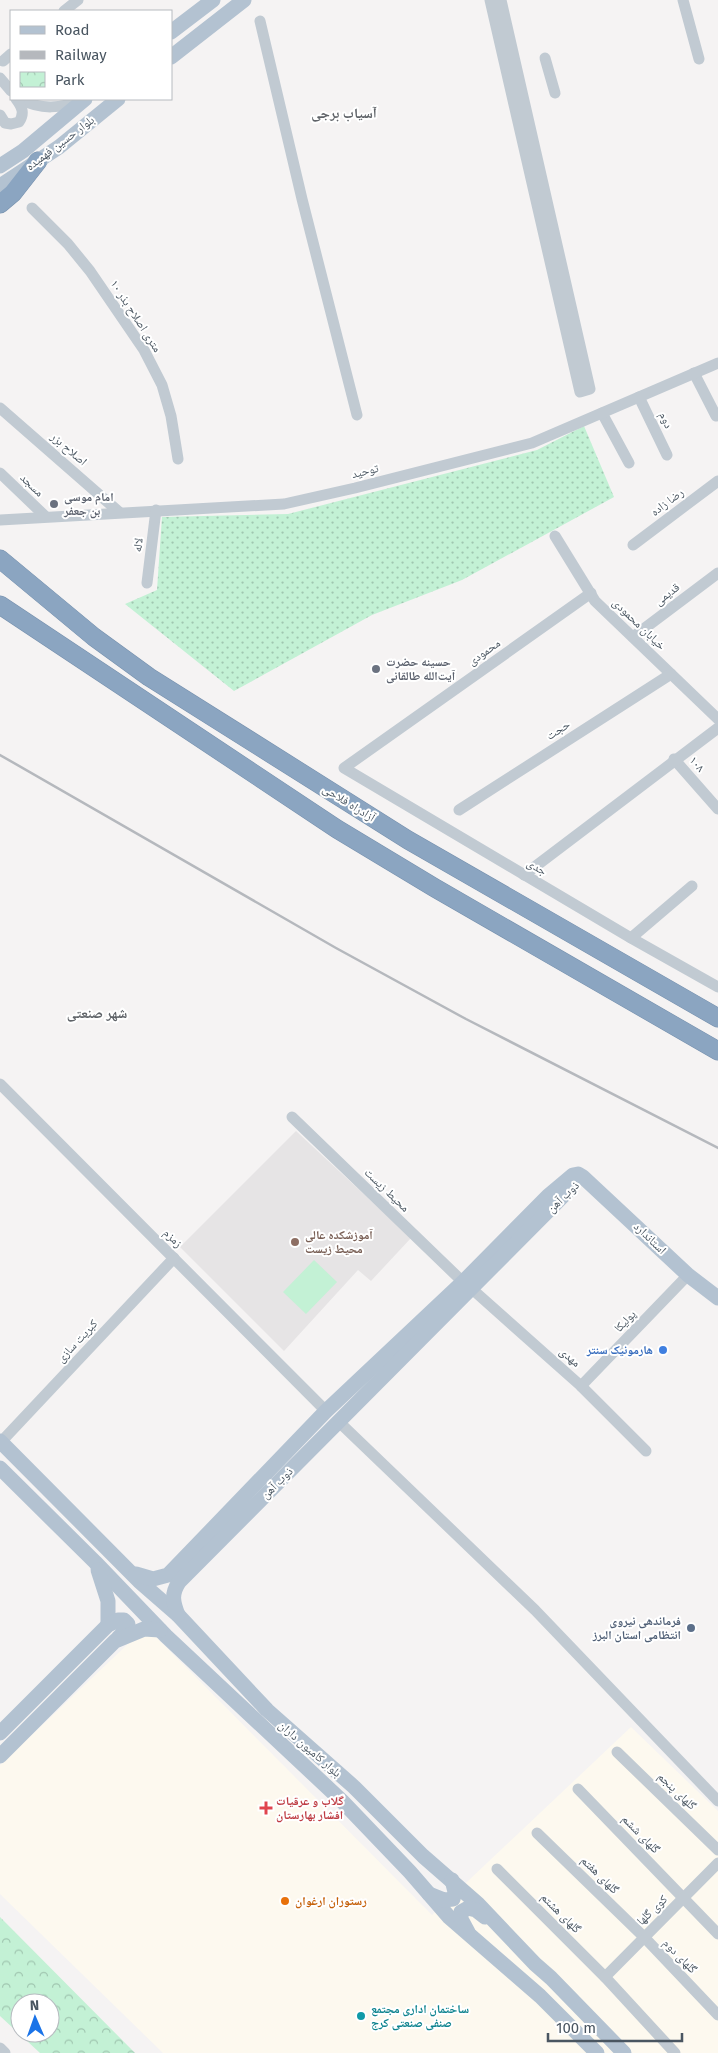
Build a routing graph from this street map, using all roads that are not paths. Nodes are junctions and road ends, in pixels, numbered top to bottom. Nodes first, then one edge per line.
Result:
1 (78, 0) edge
2 (213, 0) edge
3 (244, 0) edge
4 (490, 0) edge
5 (501, 0) edge
6 (683, 0) edge
7 (65, 10) edge
8 (260, 21) dead end
9 (172, 31) edge
10 (172, 55) edge
11 (544, 58) dead end
12 (698, 60) dead end
13 (0, 78) edge
14 (10, 90) edge
15 (554, 93) dead end
16 (17, 100) edge
17 (24, 100) edge
18 (79, 100) edge
19 (84, 100) edge
20 (117, 100) edge
21 (0, 115) edge
22 (38, 161) junction
23 (0, 166) edge
24 (0, 186) edge
25 (0, 204) edge
26 (32, 208) dead end
27 (718, 362) edge
28 (694, 373) junction
29 (640, 397) junction
30 (0, 408) edge
31 (602, 413) junction
32 (357, 415) dead end
33 (716, 416) dead end
34 (667, 455) dead end
35 (178, 459) dead end
36 (629, 463) dead end
37 (0, 473) edge
38 (718, 481) edge
39 (156, 510) junction
40 (120, 512) junction
41 (45, 516) junction
42 (0, 520) edge
43 (555, 536) dead end
44 (633, 545) dead end
45 (0, 559) edge
46 (718, 573) edge
47 (148, 583) dead end
48 (591, 593) junction
49 (0, 606) edge
50 (633, 637) junction
51 (671, 674) junction
52 (718, 719) edge
53 (718, 728) edge
54 (674, 759) junction
55 (344, 768) joint
56 (718, 809) edge
57 (459, 810) dead end
58 (524, 875) junction
59 (692, 886) dead end
60 (631, 938) junction
61 (718, 987) edge
62 (679, 997) junction
63 (718, 1009) edge
64 (718, 1018) edge
65 (718, 1051) edge
66 (0, 1084) edge
67 (292, 1117) dead end
68 (583, 1176) joint
69 (174, 1258) junction
70 (688, 1275) junction
71 (467, 1286) junction
72 (718, 1298) edge
73 (581, 1386) junction
74 (326, 1411) junction
75 (338, 1421) junction
76 (0, 1441) edge
77 (646, 1451) dead end
78 (0, 1468) edge
79 (33, 1475) junction
80 (19, 1487) junction
81 (95, 1562) junction
82 (130, 1571) junction
83 (178, 1614) junction
84 (108, 1625) junction
85 (160, 1630) junction
86 (115, 1641) junction
87 (0, 1733) edge
88 (617, 1752) dead end
89 (0, 1756) edge
90 (578, 1789) dead end
91 (718, 1801) edge
92 (537, 1832) dead end
93 (718, 1850) edge
94 (718, 1863) edge
95 (497, 1869) dead end
96 (452, 1880) junction
97 (428, 1894) junction
98 (684, 1898) junction
99 (497, 1925) junction
100 (468, 1933) junction
101 (718, 1934) edge
102 (644, 1938) junction
103 (605, 1977) junction
104 (718, 2015) edge
105 (0, 2048) edge
106 (5, 2053) edge
107 (597, 2053) edge
108 (624, 2053) edge
109 (675, 2053) edge

1 - 7 street
2 - 9 main road
3 - 10 main road
4 - 5 street
6 - 12 street
8 - 32 street
11 - 15 street
13 - 14 street
16 - 21 street
17 - 18 street
19 - 23 main road, بلوار حسین فهمیده
20 - 22 main road, بلوار حسین فهمیده
22 - 24 main road, بلوار حسین فهمیده
22 - 25 highway
26 - 35 street, ۱۰ متری اصلاح بذر
27 - 28 street, توحید
28 - 29 street, توحید
28 - 33 street
29 - 31 street, توحید
29 - 34 street, دوم
30 - 40 street, اصلاح بزر
31 - 36 street
31 - 39 street, توحید
37 - 41 street, مسجد
38 - 44 street, رضا زاده
39 - 40 street, توحید
39 - 47 street, لاله
40 - 41 street, توحید
41 - 42 street, توحید
43 - 48 street, خیابان محمودی
45 - 62 highway, آزادراه فلاحی
46 - 50 street, قدیمی
48 - 50 street, خیابان محمودی
48 - 55 street, محمودی
49 - 65 highway
50 - 51 street, خیابان محمودی
51 - 52 street, خیابان محمودی
51 - 57 street, حجت
53 - 54 street
54 - 56 street, ۱۰۸
54 - 58 street
55 - 58 street, جدی
58 - 60 street, جدی
59 - 60 street
60 - 61 street, جدی
62 - 63 highway
62 - 64 highway, آزادراه فلاحی
66 - 69 street, زمزم
67 - 71 street, محیط زیست
68 - 70 main road, استاندارد
68 - 71 main road, ذوب آهن
69 - 74 street, زمزم
69 - 76 street, کبریت سازی
70 - 72 main road, استاندارد
70 - 73 street, پولیکا
71 - 73 street, مهدی
71 - 74 main road, ذوب آهن
71 - 75 main road, ذوب آهن
73 - 77 street, مهدی
74 - 82 main road, ذوب آهن
75 - 83 main road, ذوب آهن
75 - 91 street
76 - 79 main road, بلوار کامیون داران
78 - 80 main road, بلوار کامیون داران
79 - 80 main road
79 - 82 main road, بلوار کامیون داران
80 - 81 main road, بلوار کامیون داران
81 - 84 main road
81 - 85 main road, بلوار کامیون داران
82 - 83 main road, بلوار کامیون داران
83 - 96 main road, بلوار کامیون داران
84 - 86 main road
84 - 87 main road
85 - 86 main road
85 - 97 main road, بلوار کامیون داران
86 - 89 main road
88 - 93 street, گلهای پنجم
90 - 98 street, گلهای ششم
92 - 102 street, گلهای هفتم
94 - 98 street, کوی گلها
95 - 103 street, گلهای هشتم
96 - 97 main road
96 - 99 main road, بلوار کامیون داران
97 - 100 main road, بلوار کامیون داران
98 - 101 street, گلهای ششم
98 - 102 street, کوی گلها
99 - 100 main road
99 - 108 main road, بلوار کامیون داران
100 - 107 main road, بلوار کامیون داران
102 - 103 street, کوی گلها
102 - 104 street, گلهای دوم
103 - 109 street, گلهای هشتم
105 - 106 street

